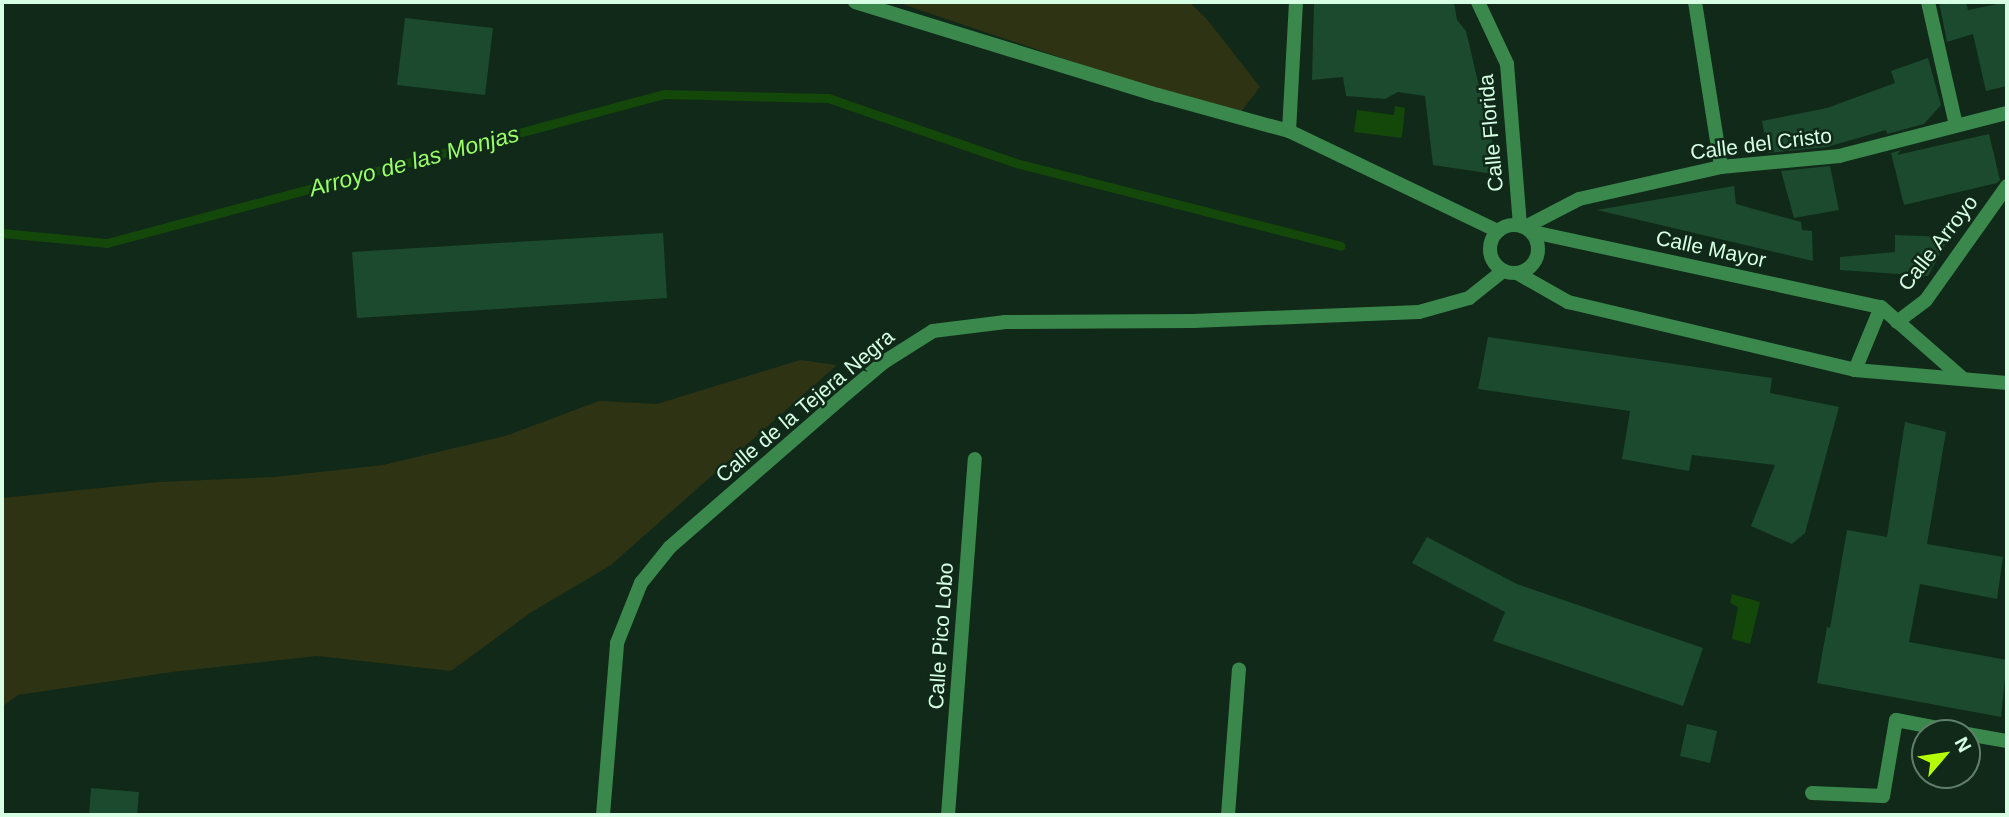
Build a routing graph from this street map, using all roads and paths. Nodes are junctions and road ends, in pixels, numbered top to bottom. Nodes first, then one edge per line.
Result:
1 (855, 2) edge
2 (1296, 2) edge
3 (1478, 2) edge
4 (1695, 2) edge
5 (1928, 2) edge
6 (2007, 113) edge
7 (1956, 125) junction
8 (1289, 131) junction
9 (1721, 167) junction
10 (2007, 186) edge
11 (1526, 228) junction
12 (1498, 230) junction
13 (1510, 272) junction
14 (1881, 307) junction
15 (1897, 322) junction
16 (1855, 370) junction
17 (1962, 378) junction
18 (2007, 383) edge
19 (975, 459) dead end
20 (1239, 669) dead end
21 (1911, 723) edge
22 (1981, 736) edge
23 (2007, 741) edge
24 (1812, 793) dead end
25 (603, 815) edge
26 (948, 815) edge
27 (1228, 815) edge

1 - 8 street
2 - 8 street
3 - 11 street, Calle Florida
4 - 9 street
5 - 7 street
6 - 7 street, Calle del Cristo
7 - 9 street, Calle del Cristo
8 - 12 street
9 - 11 street, Calle del Cristo
10 - 15 street, Calle Arroyo
11 - 12 street
11 - 13 street
11 - 14 street, Calle Mayor
12 - 13 street
13 - 16 street
13 - 25 street, Calle de la Tejera Negra
14 - 15 street
14 - 16 street
15 - 17 street
16 - 17 street
17 - 18 street
19 - 26 street, Calle Pico Lobo
20 - 27 street
21 - 24 street
22 - 23 street

